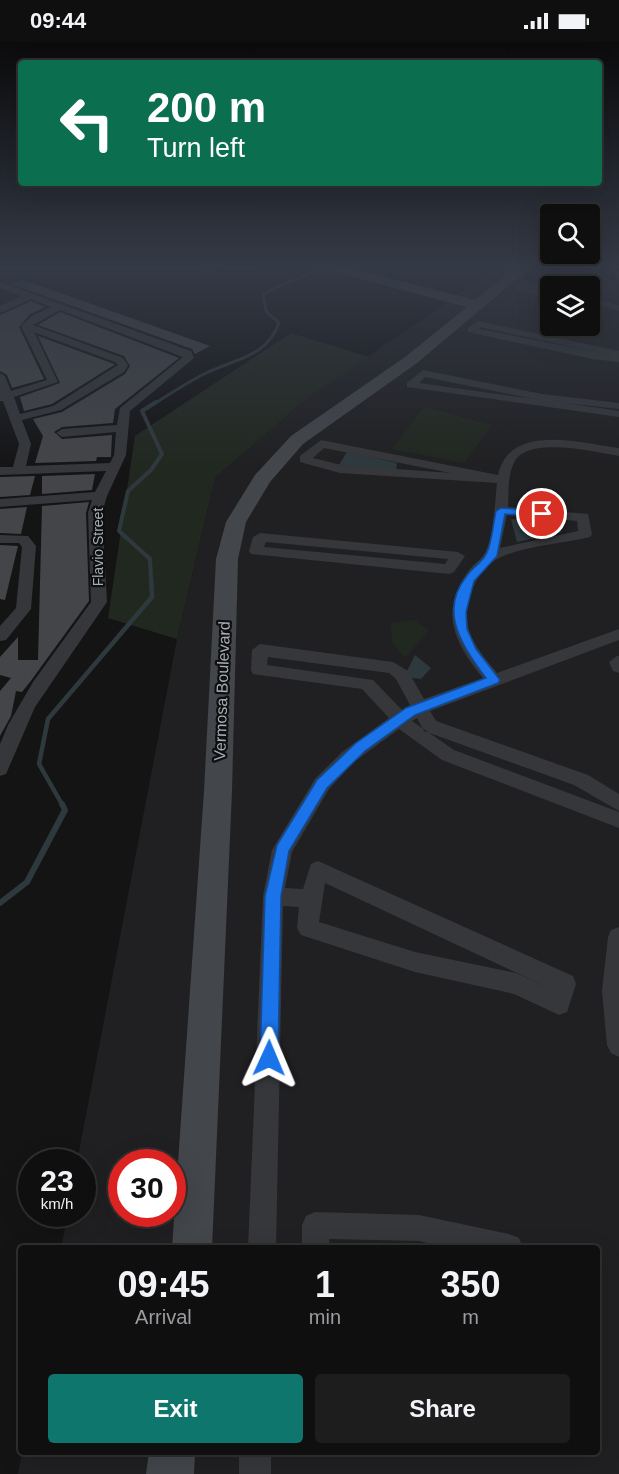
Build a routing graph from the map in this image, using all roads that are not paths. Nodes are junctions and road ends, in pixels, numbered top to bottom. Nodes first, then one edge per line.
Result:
1 (30, 334) edge
2 (46, 334) edge
3 (133, 334) edge
4 (444, 334) edge
5 (490, 334) edge
6 (524, 334) edge
7 (52, 336) junction
8 (34, 342) junction
9 (619, 354) edge
10 (619, 359) edge
11 (0, 376) edge
12 (4, 397) edge
13 (619, 406) edge
14 (619, 414) edge
15 (17, 417) junction
16 (122, 428) junction
17 (62, 433) dead end
18 (619, 452) edge
19 (116, 467) junction
20 (19, 469) junction
21 (0, 471) edge
22 (484, 476) junction
23 (503, 480) junction
24 (100, 496) junction
25 (0, 503) edge
26 (501, 511) junction
27 (0, 539) edge
28 (491, 556) junction
29 (454, 563) junction
30 (478, 570) junction
31 (0, 636) edge
32 (618, 636) edge
33 (619, 662) edge
34 (619, 667) edge
35 (494, 680) junction
36 (419, 708) junction
37 (406, 725) junction
38 (430, 726) junction
39 (4, 741) edge
40 (0, 769) edge
41 (619, 803) edge
42 (619, 820) edge
43 (273, 896) junction
44 (310, 899) junction
45 (619, 936) edge
46 (619, 1046) edge
47 (192, 1245) edge
48 (262, 1245) edge
49 (316, 1245) edge
50 (496, 1245) edge
51 (172, 1455) edge
52 (255, 1455) edge
53 (170, 1474) edge
54 (255, 1474) edge

1 - 8 street
2 - 7 street
3 - 16 street, Flavio Street
4 - 47 main road, Vermosa Boulevard
5 - 10 street
6 - 9 street
7 - 8 street
7 - 15 street
8 - 12 street
11 - 12 street
12 - 15 street
13 - 14 street
15 - 20 street
16 - 17 street
16 - 19 street, Flavio Street
18 - 23 street
19 - 20 street
19 - 24 street, Flavio Street
20 - 21 street
22 - 22 street
22 - 23 street
23 - 26 street
24 - 25 street
24 - 39 street, Flavio Street
26 - 28 street
26 - 28 street
27 - 31 street
28 - 30 street
29 - 29 street
29 - 30 street
30 - 35 street
32 - 35 street
33 - 34 street
35 - 36 street
36 - 37 street
36 - 37 street
36 - 38 street
37 - 38 street
37 - 42 street
37 - 43 street
38 - 41 street
39 - 40 street, Flavio Street
43 - 44 street
43 - 48 street
44 - 44 street
45 - 46 street
49 - 50 street
51 - 53 main road
52 - 54 street

